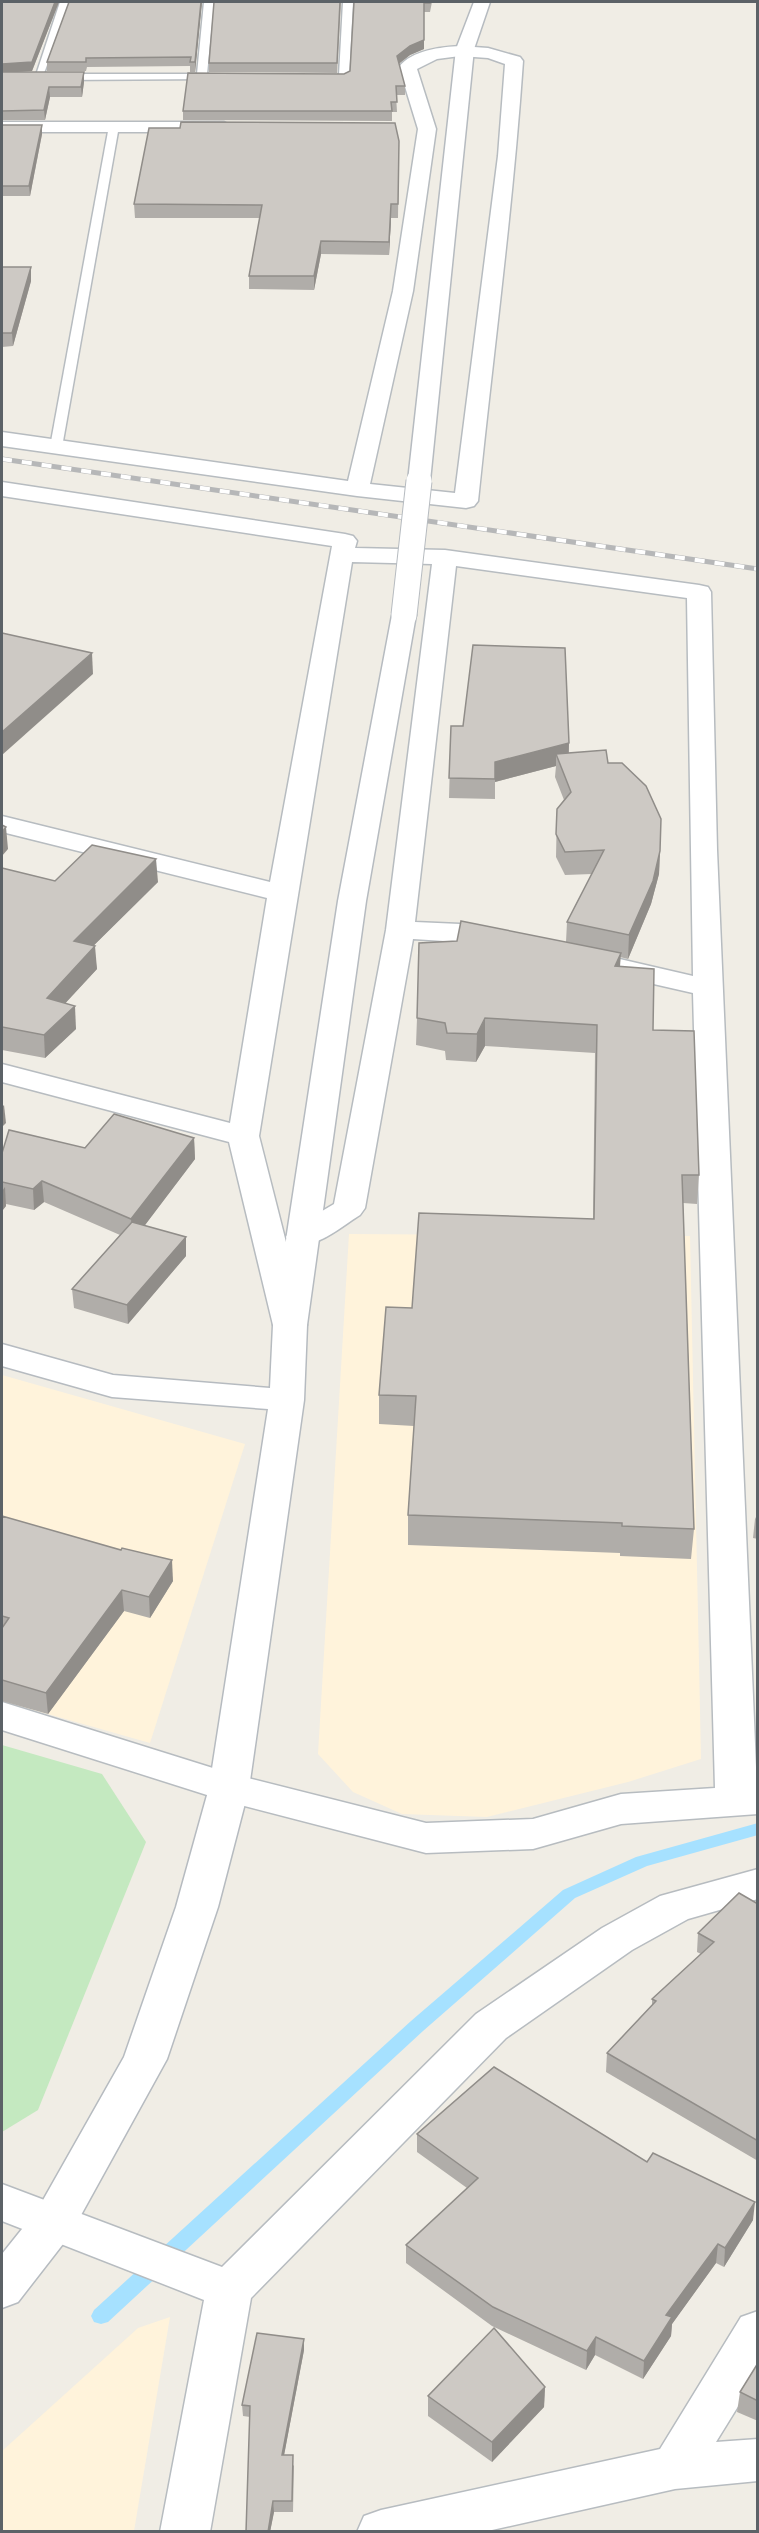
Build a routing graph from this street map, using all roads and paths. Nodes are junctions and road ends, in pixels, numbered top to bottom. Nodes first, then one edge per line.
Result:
1 (65, 2) edge
2 (209, 2) edge
3 (348, 2) edge
4 (482, 2) edge
5 (465, 49) junction
6 (202, 77) junction
7 (225, 77) edge
8 (308, 78) edge
9 (114, 126) junction
10 (2, 127) edge
11 (242, 127) edge
12 (404, 128) dead end
13 (427, 129) junction
14 (2, 439) edge
15 (56, 447) junction
16 (2, 489) edge
17 (357, 489) junction
18 (341, 555) junction
19 (445, 557) junction
20 (2, 824) edge
21 (282, 893) junction
22 (400, 930) junction
23 (527, 948) edge
24 (584, 960) edge
25 (708, 988) junction
26 (2, 1073) edge
27 (243, 1136) junction
28 (302, 1237) junction
29 (290, 1325) junction
30 (2, 1355) edge
31 (287, 1400) junction
32 (2, 1716) edge
33 (229, 1788) junction
34 (746, 1799) edge
35 (758, 1884) edge
36 (2, 2202) edge
37 (54, 2222) junction
38 (213, 2283) junction
39 (2, 2289) edge
40 (758, 2331) edge
41 (758, 2460) edge
42 (675, 2467) junction
43 (185, 2532) edge
44 (381, 2532) edge

1 - 6 lane
2 - 6 lane
3 - 8 lane
4 - 5 street
5 - 13 street
5 - 17 street
5 - 28 street, bridge
6 - 7 lane
9 - 10 street
9 - 11 street
9 - 15 lane
12 - 13 street
13 - 17 street
14 - 15 street
15 - 17 street
16 - 18 street
18 - 19 street
18 - 21 street
19 - 22 street
19 - 25 street
20 - 21 street
21 - 27 street
22 - 23 street
22 - 28 street
24 - 25 street
25 - 34 street
26 - 27 street
27 - 29 street
28 - 29 street
29 - 31 street
30 - 31 street
31 - 33 street
32 - 33 street
33 - 34 street
33 - 37 street
35 - 38 street
36 - 37 street
37 - 38 street
37 - 39 street
38 - 43 street
40 - 42 street
41 - 42 street
42 - 44 street

